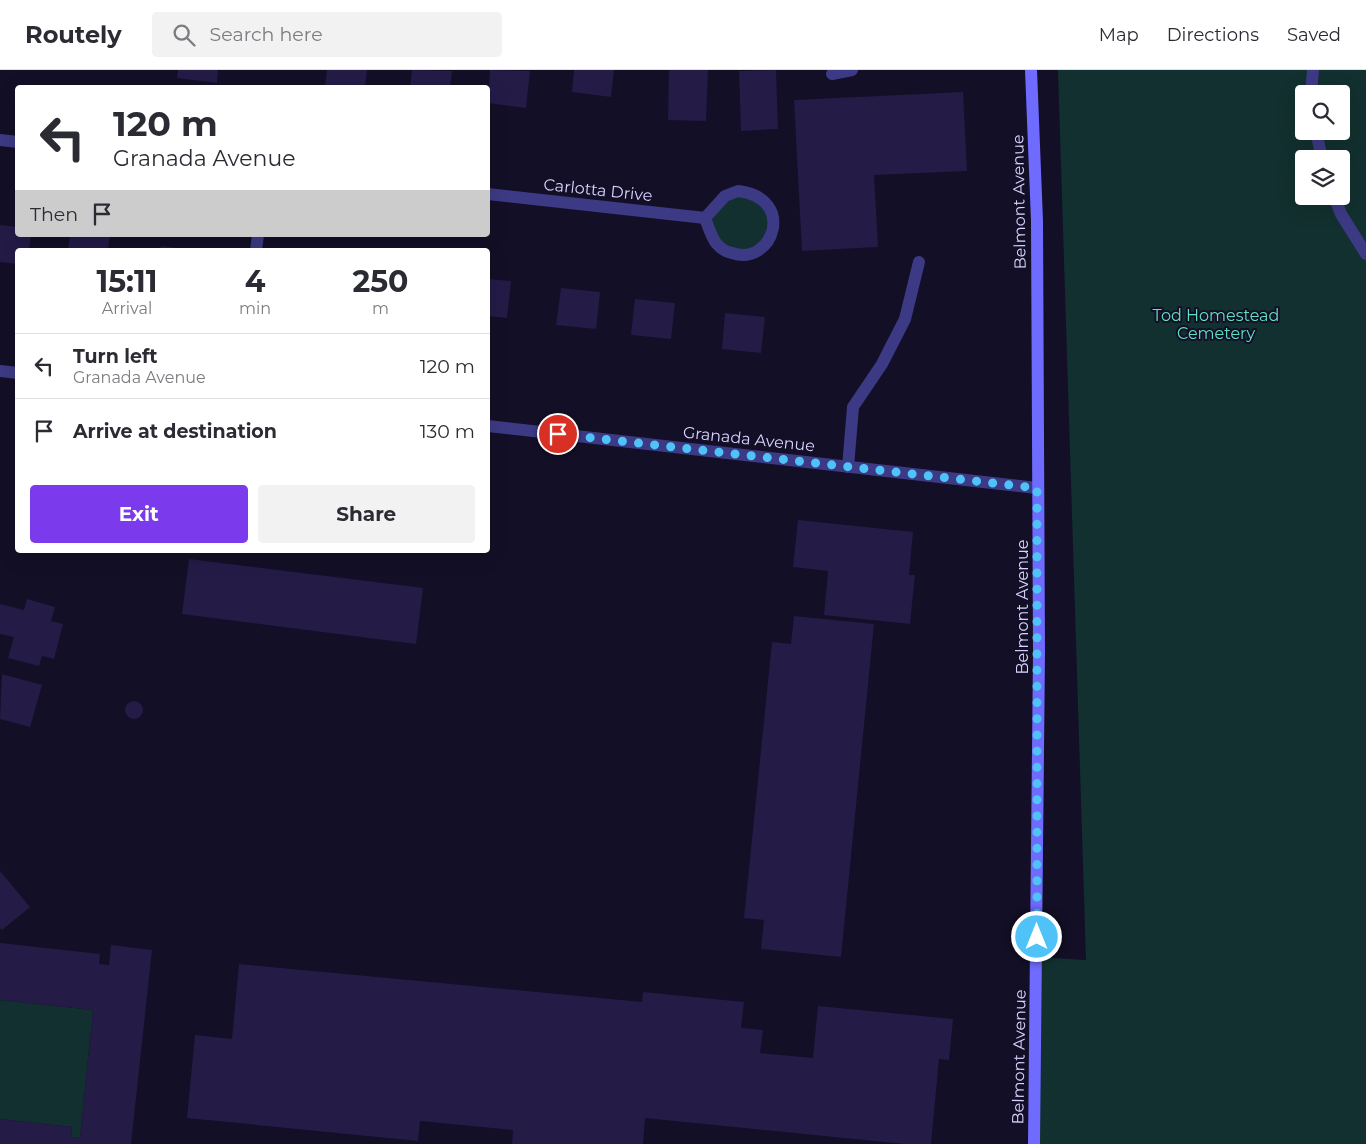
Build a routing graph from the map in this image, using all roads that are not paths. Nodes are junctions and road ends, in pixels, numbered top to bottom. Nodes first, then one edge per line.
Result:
1 (852, 70) edge
2 (1031, 70) edge
3 (1312, 70) edge
4 (832, 74) dead end
5 (1312, 85) edge
6 (0, 140) edge
7 (15, 142) edge
8 (490, 194) edge
9 (1338, 205) edge
10 (704, 218) junction
11 (1366, 254) edge
12 (919, 262) dead end
13 (0, 370) edge
14 (15, 372) edge
15 (490, 426) edge
16 (848, 467) junction
17 (1037, 488) junction
18 (1034, 1144) edge

1 - 4 street
2 - 17 main road, Belmont Avenue
3 - 5 street
6 - 7 street
8 - 10 street, Carlotta Drive
9 - 11 street
10 - 10 street
12 - 16 street
13 - 14 street
15 - 16 street, Granada Avenue
16 - 17 street, Granada Avenue
17 - 18 main road, Belmont Avenue

